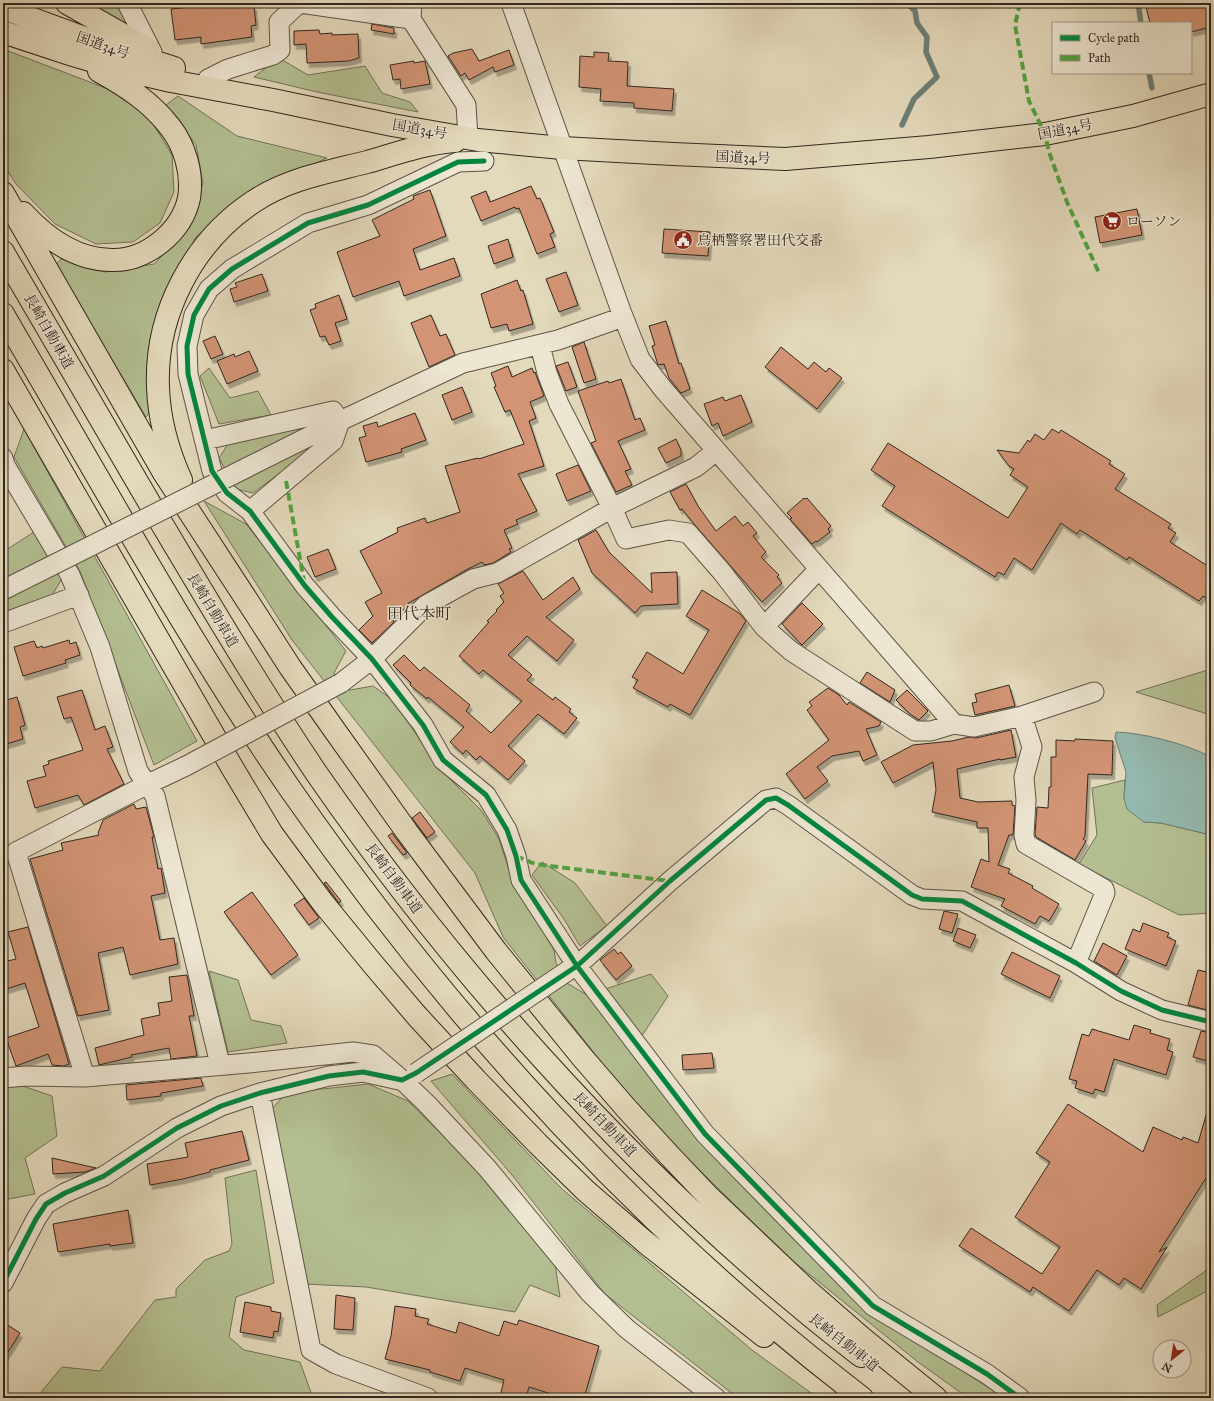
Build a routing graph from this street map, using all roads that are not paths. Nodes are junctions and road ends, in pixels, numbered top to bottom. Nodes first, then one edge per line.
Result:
1 (67, 3) edge
2 (127, 3) edge
3 (299, 3) edge
4 (511, 3) edge
5 (3, 8) edge
6 (411, 11) edge
7 (3, 32) edge
8 (152, 52) junction
9 (204, 78) junction
10 (1211, 94) edge
11 (272, 100) junction
12 (473, 139) junction
13 (562, 148) junction
14 (484, 161) dead end
15 (3, 187) edge
16 (3, 193) edge
17 (3, 252) edge
18 (3, 314) edge
19 (624, 317) junction
20 (540, 345) junction
21 (3, 370) edge
22 (340, 421) junction
23 (205, 440) junction
24 (716, 451) junction
25 (3, 458) edge
26 (612, 508) junction
27 (250, 511) junction
28 (214, 548) junction
29 (819, 569) junction
30 (3, 590) edge
31 (78, 595) junction
32 (3, 623) edge
33 (764, 627) junction
34 (372, 659) junction
35 (1094, 692) dead end
36 (1022, 716) junction
37 (954, 724) junction
38 (148, 784) junction
39 (1076, 963) junction
40 (573, 968) junction
41 (1211, 1022) edge
42 (220, 1064) junction
43 (85, 1077) junction
44 (409, 1077) junction
45 (3, 1078) edge
46 (260, 1094) junction
47 (3, 1283) edge
48 (1009, 1394) edge
49 (428, 1398) edge
50 (716, 1398) edge
51 (846, 1398) edge
52 (862, 1398) edge
53 (916, 1398) edge
54 (936, 1398) edge

1 - 8 highway
2 - 8 street
3 - 6 street
3 - 9 street
4 - 13 street
5 - 9 highway, 国道34号
6 - 12 street
7 - 11 highway, 国道34号
7 - 15 highway
8 - 9 highway
9 - 11 highway, 国道34号
10 - 13 highway, 国道34号
11 - 12 highway, 国道34号
12 - 13 highway, 国道34号
12 - 28 highway
13 - 19 street
14 - 23 street
16 - 28 highway
17 - 53 highway, 長崎自動車道
18 - 52 highway
19 - 20 street
19 - 24 street
20 - 22 street
20 - 26 street
21 - 51 highway
22 - 23 street
22 - 27 street
22 - 30 street, bridge
23 - 27 street
24 - 26 street
24 - 29 street
25 - 31 street
26 - 33 street
26 - 34 street
27 - 34 street
28 - 54 highway
29 - 33 street
29 - 37 street
31 - 32 street
31 - 38 street
33 - 37 street
34 - 38 street, bridge
34 - 40 street
35 - 36 street
36 - 37 street
36 - 39 street
38 - 42 street
38 - 43 street
39 - 40 street
39 - 41 street
40 - 44 street, bridge
40 - 48 street
42 - 43 street
42 - 44 street
43 - 45 street
44 - 46 street
44 - 50 street
46 - 47 street
46 - 49 street

